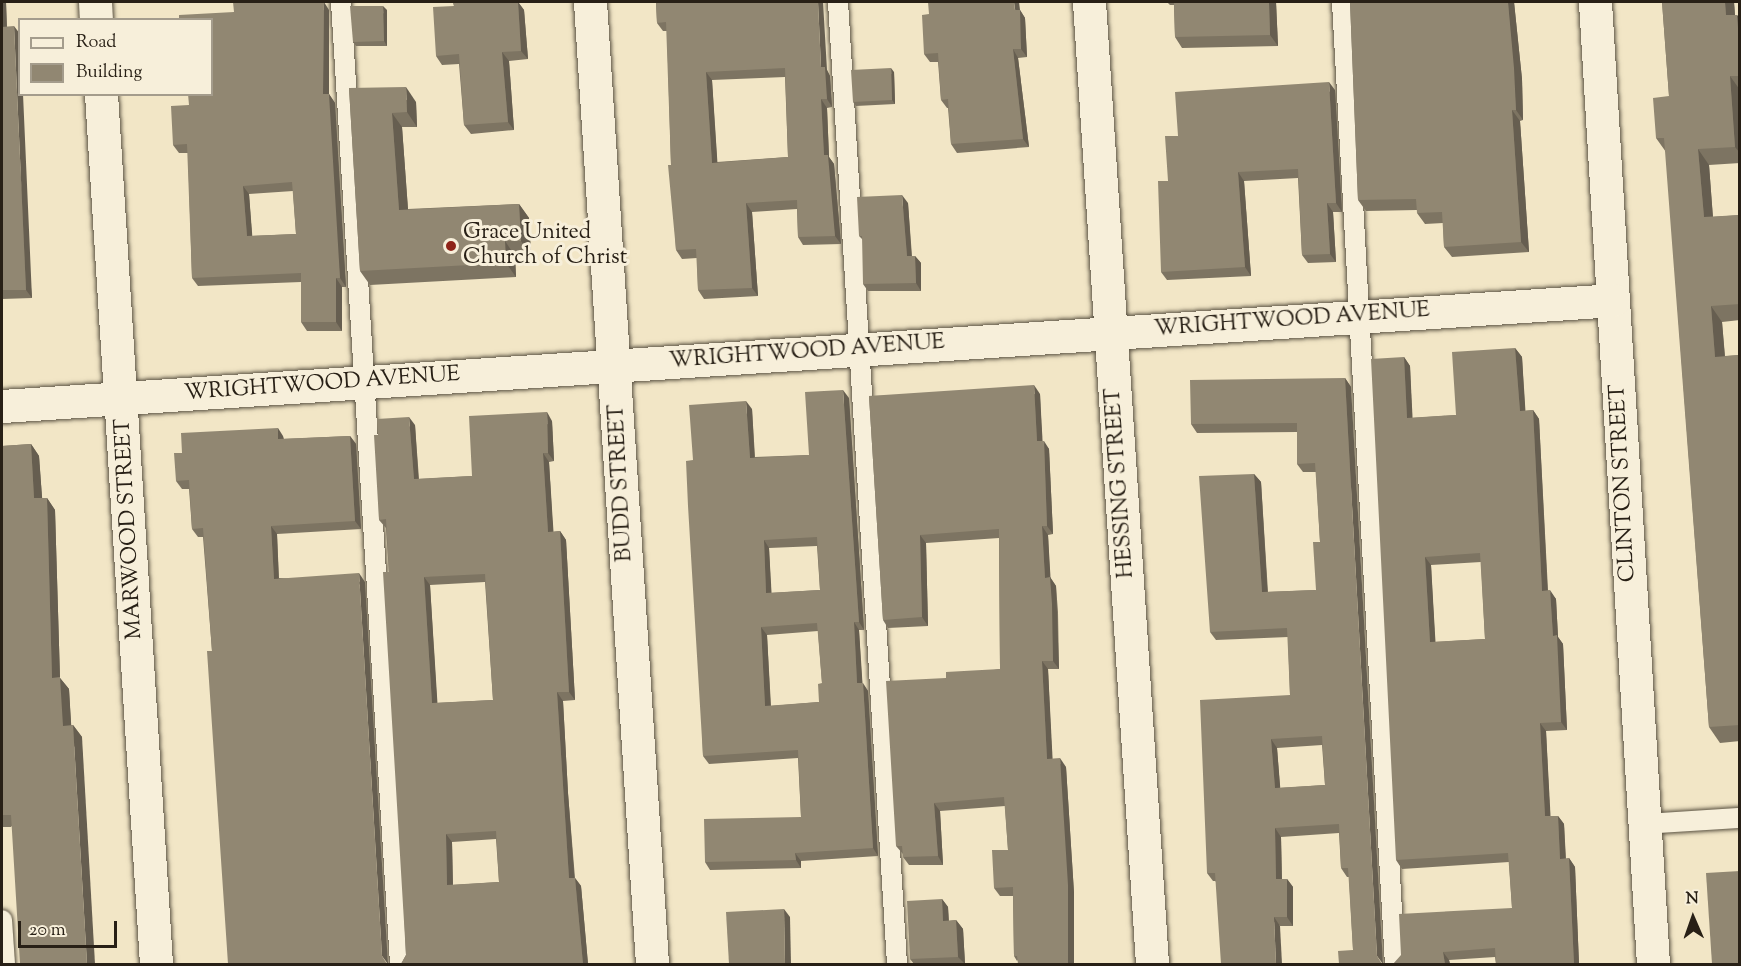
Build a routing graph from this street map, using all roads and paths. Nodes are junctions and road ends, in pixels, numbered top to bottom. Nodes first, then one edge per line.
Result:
1 (95, 2) edge
2 (341, 2) edge
3 (590, 2) edge
4 (838, 2) edge
5 (1089, 2) edge
6 (1342, 2) edge
7 (1594, 2) edge
8 (96, 18) edge
9 (101, 96) edge
10 (1613, 300) junction
11 (1359, 317) junction
12 (1112, 333) junction
13 (859, 350) junction
14 (615, 366) junction
15 (362, 382) junction
16 (122, 398) junction
17 (2, 406) edge
18 (1740, 818) edge
19 (1644, 824) junction
20 (2, 920) edge
21 (5, 964) edge
22 (156, 964) edge
23 (400, 964) edge
24 (651, 964) edge
25 (897, 964) edge
26 (1152, 964) edge
27 (1395, 964) edge
28 (1653, 964) edge

1 - 8 street
2 - 15 lane
3 - 14 street, BUDD STREET
4 - 13 lane
5 - 12 street, HESSING STREET
6 - 11 lane
7 - 10 street, CLINTON STREET
9 - 16 street, MARWOOD STREET
10 - 11 street, WRIGHTWOOD AVENUE
10 - 19 street, CLINTON STREET
11 - 12 street, WRIGHTWOOD AVENUE
11 - 27 lane
12 - 13 street, WRIGHTWOOD AVENUE
12 - 26 street, HESSING STREET
13 - 14 street, WRIGHTWOOD AVENUE
13 - 25 lane
14 - 15 street, WRIGHTWOOD AVENUE
14 - 24 street, BUDD STREET
15 - 16 street, WRIGHTWOOD AVENUE
15 - 23 lane
16 - 17 street, WRIGHTWOOD AVENUE
16 - 22 street, MARWOOD STREET
18 - 19 lane
19 - 28 street, CLINTON STREET
20 - 21 lane

